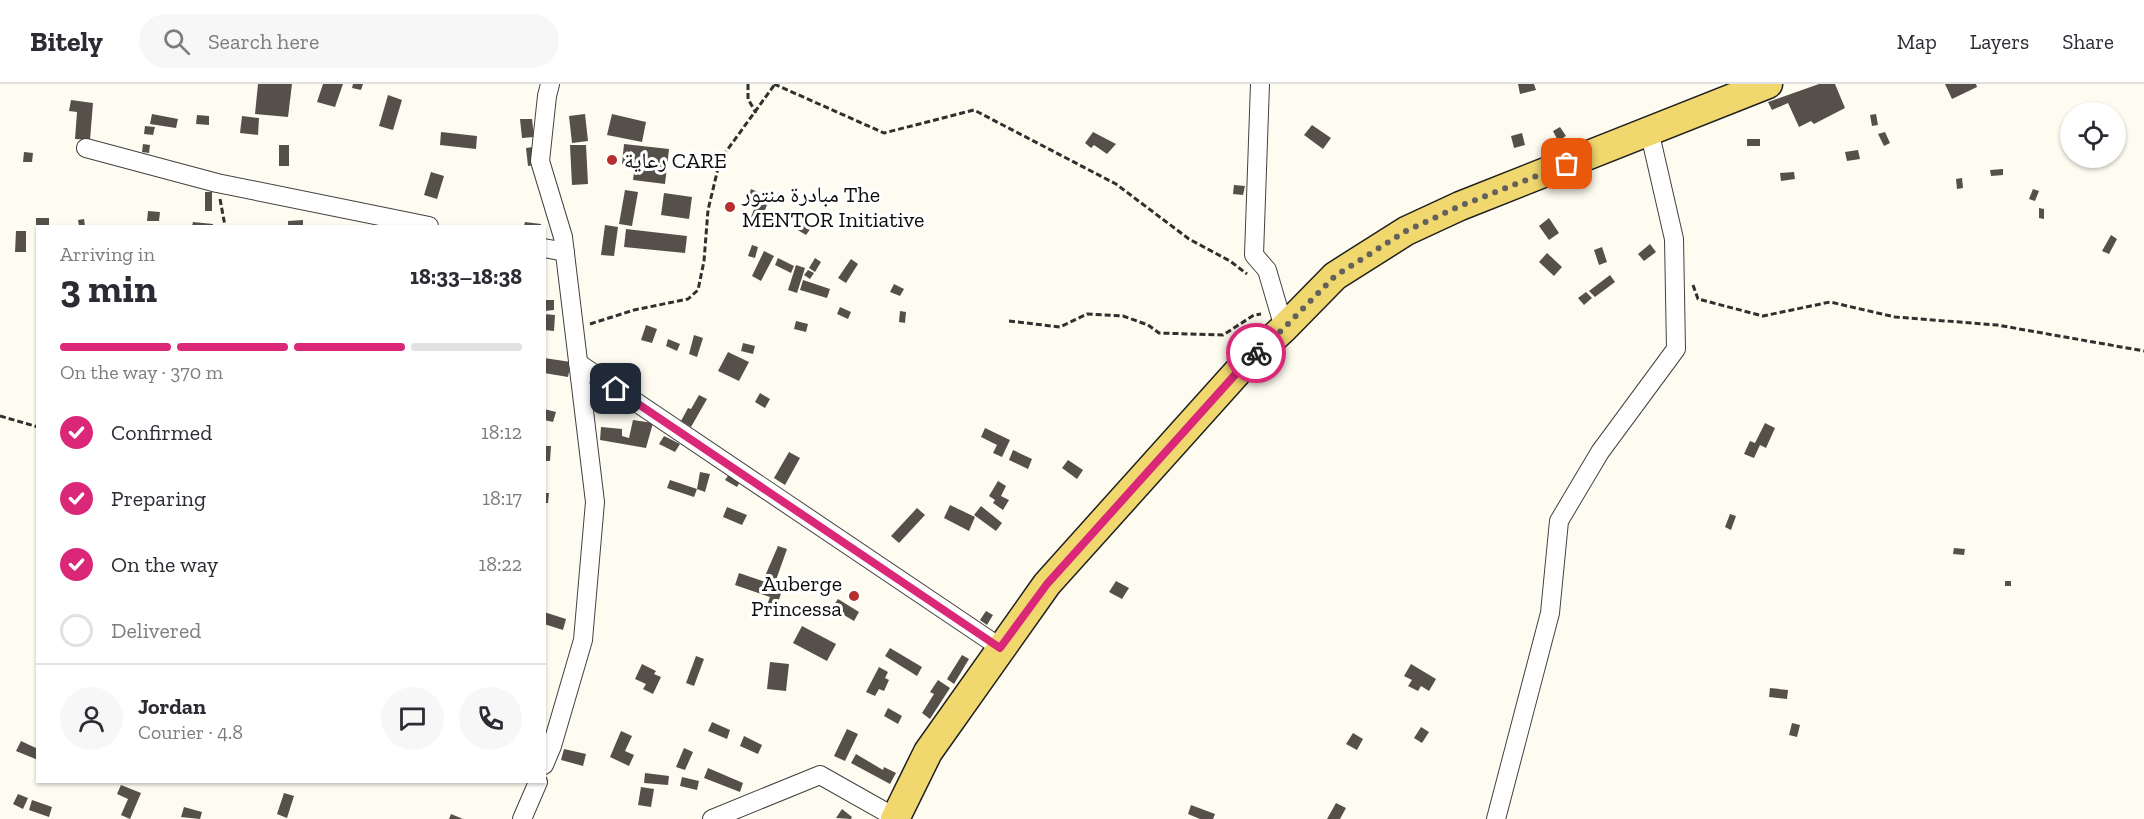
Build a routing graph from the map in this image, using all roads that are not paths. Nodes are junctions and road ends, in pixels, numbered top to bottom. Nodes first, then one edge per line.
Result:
1 (550, 84) edge
2 (1260, 84) edge
3 (1763, 85) edge
4 (1649, 130) junction
5 (86, 148) dead end
6 (424, 225) edge
7 (546, 248) edge
8 (565, 252) junction
9 (1284, 328) junction
10 (578, 363) junction
11 (1000, 648) junction
12 (546, 760) edge
13 (538, 783) edge
14 (896, 818) edge
15 (522, 819) edge
16 (712, 819) edge
17 (1496, 819) edge

1 - 8 street
2 - 9 street
3 - 4 main road
4 - 9 main road
4 - 17 street
5 - 6 street
7 - 8 street
8 - 10 street
9 - 11 main road
10 - 11 street
10 - 12 street
11 - 14 main road
13 - 15 street
14 - 16 street

